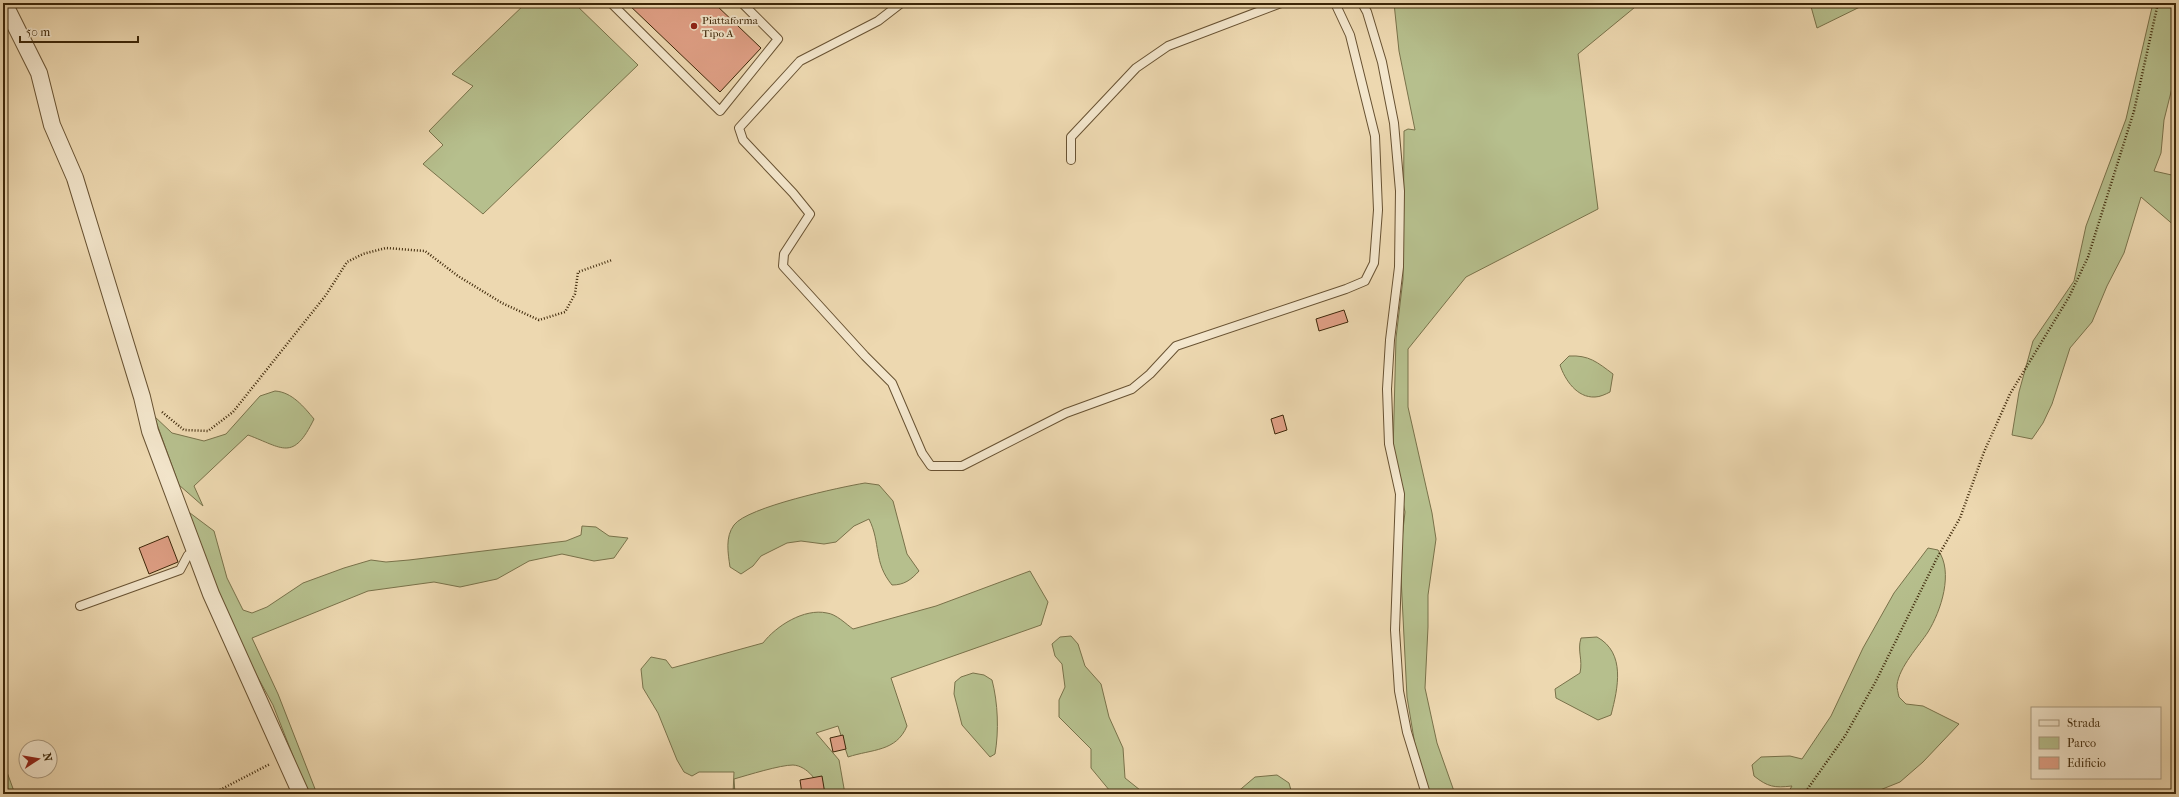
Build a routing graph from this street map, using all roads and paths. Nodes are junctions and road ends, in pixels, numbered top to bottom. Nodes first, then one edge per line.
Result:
1 (4, 3) edge
2 (611, 3) edge
3 (742, 3) edge
4 (899, 3) edge
5 (1281, 3) edge
6 (1335, 3) edge
7 (1362, 3) edge
8 (2158, 3) edge
9 (1071, 160) dead end
10 (612, 260) dead end
11 (142, 397) junction
12 (196, 554) junction
13 (80, 606) dead end
14 (284, 757) junction
15 (212, 794) edge
16 (301, 794) edge
17 (1426, 794) edge
18 (1804, 794) edge

1 - 11 street
2 - 3 lane
4 - 6 lane
5 - 9 lane
7 - 17 lane
8 - 18 path
10 - 11 path
11 - 12 street
12 - 13 lane
12 - 14 street
14 - 15 path
14 - 16 street

